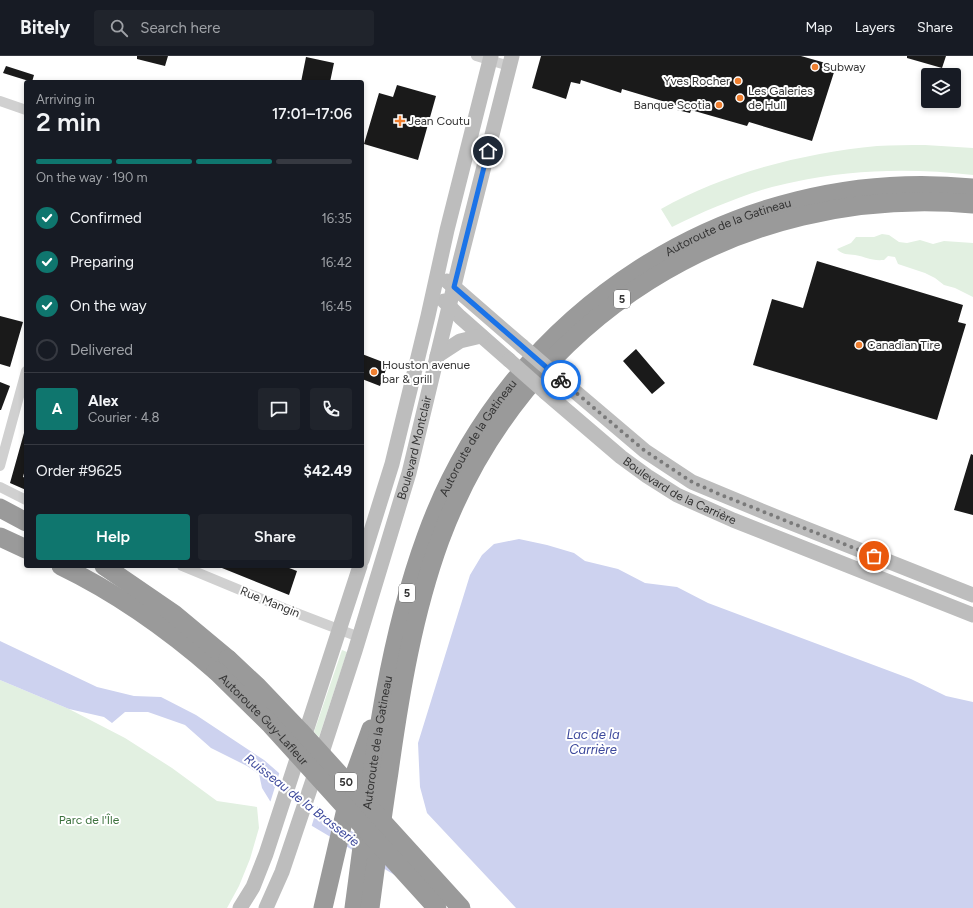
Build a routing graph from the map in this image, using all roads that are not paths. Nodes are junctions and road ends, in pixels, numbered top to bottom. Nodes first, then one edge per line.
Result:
1 (485, 57) edge
2 (511, 61) edge
3 (0, 101) edge
4 (24, 109) edge
5 (973, 188) edge
6 (973, 204) edge
7 (438, 274) junction
8 (454, 287) junction
9 (434, 290) junction
10 (449, 306) junction
11 (481, 336) junction
12 (437, 356) junction
13 (24, 378) edge
14 (0, 466) edge
15 (0, 487) edge
16 (24, 499) edge
17 (0, 508) edge
18 (24, 521) edge
19 (0, 537) edge
20 (24, 548) edge
21 (364, 554) edge
22 (65, 568) edge
23 (107, 568) edge
24 (187, 568) edge
25 (359, 568) edge
26 (973, 594) edge
27 (973, 615) edge
28 (340, 630) junction
29 (359, 637) junction
30 (222, 665) junction
31 (388, 678) junction
32 (374, 821) junction
33 (376, 859) junction
34 (366, 875) junction
35 (240, 908) edge
36 (266, 908) edge
37 (323, 908) edge
38 (354, 908) edge
39 (370, 908) edge
40 (378, 908) edge
41 (437, 908) edge
42 (461, 908) edge

1 - 2 street
1 - 7 main road, Boulevard Montclair
2 - 8 main road, Boulevard Montclair
3 - 4 street
5 - 31 highway, Autoroute de la Gatineau / 5
6 - 32 highway, Autoroute de la Gatineau / 5
7 - 8 main road, Boulevard de la Carrière
7 - 9 main road, Boulevard Montclair
8 - 10 main road, Boulevard Montclair
8 - 26 main road, Boulevard de la Carrière, bridge
9 - 10 main road, Boulevard de la Carrière
9 - 21 main road, Boulevard Montclair
10 - 11 main road, Boulevard de la Carrière
10 - 12 main road, Boulevard Montclair
11 - 12 main road
11 - 27 main road, Boulevard de la Carrière, bridge
12 - 29 main road, Boulevard Montclair
13 - 14 street
15 - 16 street
17 - 18 highway
19 - 20 highway
22 - 30 highway, Autoroute Guy-Lafleur / 50
23 - 30 highway, Autoroute Guy-Lafleur / 50
24 - 28 street, Rue Mangin
25 - 28 main road
28 - 29 street, Rue Mangin
28 - 35 main road
29 - 36 main road, Boulevard Montclair
30 - 41 highway, Autoroute Guy-Lafleur / 50, bridge
30 - 42 highway, Autoroute Guy-Lafleur / 50, bridge
31 - 32 highway, Autoroute de la Gatineau / 5
31 - 37 highway
32 - 33 highway, Autoroute de la Gatineau / 5
32 - 34 highway, Autoroute de la Gatineau / 5
33 - 34 highway, Autoroute de la Gatineau / 5
33 - 40 highway
34 - 38 highway, Autoroute de la Gatineau / 5
34 - 39 highway, Autoroute de la Gatineau / 5

